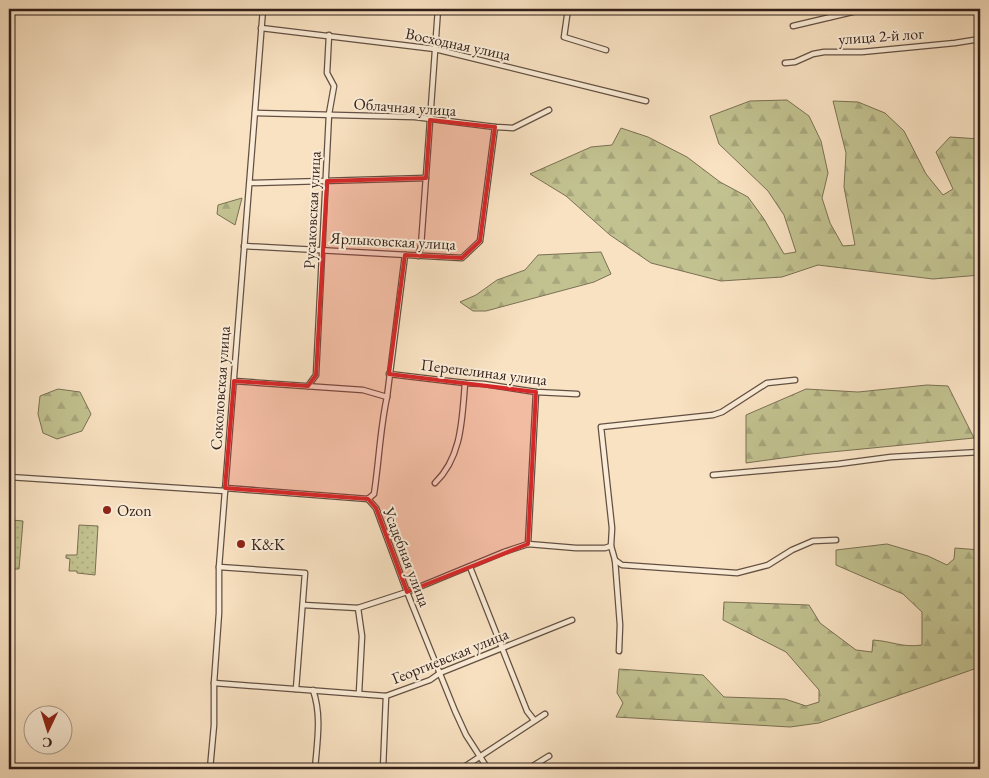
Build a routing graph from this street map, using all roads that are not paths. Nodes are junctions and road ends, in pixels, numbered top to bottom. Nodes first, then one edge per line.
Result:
1 (263, 9) edge
2 (438, 9) edge
3 (568, 9) edge
4 (841, 9) edge
5 (865, 9) edge
6 (828, 18) junction
7 (794, 26) dead end
8 (261, 28) junction
9 (329, 35) junction
10 (980, 39) edge
11 (435, 49) junction
12 (606, 50) dead end
13 (785, 63) dead end
14 (646, 102) dead end
15 (549, 110) dead end
16 (255, 112) junction
17 (329, 114) junction
18 (430, 120) junction
19 (495, 127) junction
20 (426, 178) junction
21 (327, 181) junction
22 (250, 183) junction
23 (244, 246) junction
24 (323, 250) junction
25 (405, 256) junction
26 (418, 256) junction
27 (389, 374) junction
28 (795, 380) dead end
29 (234, 381) junction
30 (465, 383) junction
31 (308, 386) junction
32 (536, 392) junction
33 (577, 394) dead end
34 (387, 397) junction
35 (980, 452) edge
36 (713, 475) dead end
37 (9, 477) edge
38 (434, 483) dead end
39 (225, 490) junction
40 (368, 498) junction
41 (836, 540) dead end
42 (528, 544) junction
43 (611, 546) junction
44 (615, 560) junction
45 (470, 567) junction
46 (219, 568) junction
47 (407, 592) junction
48 (303, 605) junction
49 (358, 608) junction
50 (572, 620) dead end
51 (502, 649) junction
52 (619, 651) dead end
53 (440, 673) junction
54 (214, 683) junction
55 (296, 689) junction
56 (313, 690) junction
57 (359, 693) junction
58 (386, 696) junction
59 (545, 714) dead end
60 (534, 720) junction
61 (549, 756) dead end
62 (480, 757) junction
63 (210, 769) edge
64 (315, 769) edge
65 (384, 769) edge
66 (460, 769) edge
67 (488, 769) edge
68 (528, 769) edge

1 - 8 street, Соколовская улица
2 - 11 street
3 - 12 street
4 - 6 street
5 - 6 street
6 - 7 street
8 - 9 street, Восходная улица
8 - 16 street, Соколовская улица
9 - 11 street, Восходная улица
9 - 17 street, Русаковская улица
10 - 13 street, улица 2-й лог
11 - 14 street, Восходная улица
11 - 18 street
15 - 19 street, Облачная улица
16 - 17 street, Облачная улица
16 - 22 street, Соколовская улица
17 - 18 street, Облачная улица
17 - 21 street, Русаковская улица
18 - 19 street, Облачная улица
18 - 20 street
19 - 26 street, Ярлыковская улица
20 - 21 street
20 - 26 street
21 - 22 street
21 - 24 street, Русаковская улица
22 - 23 street, Соколовская улица
23 - 24 street, Ярлыковская улица
23 - 29 street, Соколовская улица
24 - 25 street, Ярлыковская улица
24 - 31 street, Русаковская улица
25 - 26 street, Ярлыковская улица
25 - 27 street, Усадебная улица
27 - 30 street, Перепелиная улица
27 - 34 street, Усадебная улица
28 - 43 street
29 - 31 street
29 - 39 street, Соколовская улица
30 - 32 street, Перепелиная улица
30 - 38 street
31 - 34 street
32 - 33 street, Перепелиная улица
32 - 42 street
34 - 40 street, Усадебная улица
35 - 36 street
37 - 39 street
39 - 40 street
39 - 46 street, Соколовская улица
40 - 47 street, Усадебная улица
41 - 44 street
42 - 43 street
42 - 45 street
43 - 44 street
44 - 52 street
45 - 47 street
45 - 51 street
46 - 48 street
46 - 54 street, Соколовская улица
47 - 49 street
47 - 53 street, Усадебная улица
48 - 49 street
48 - 55 street
49 - 57 street
50 - 51 street, Георгиевская улица
51 - 53 street, Георгиевская улица
51 - 60 street
53 - 58 street, Георгиевская улица
53 - 62 street, Усадебная улица
54 - 55 street, Георгиевская улица
54 - 63 street, Соколовская улица
55 - 56 street, Георгиевская улица
56 - 57 street, Георгиевская улица
56 - 64 street
57 - 58 street, Георгиевская улица
58 - 65 street
59 - 60 street
60 - 62 street
61 - 68 street
62 - 66 street
62 - 67 street, Усадебная улица

